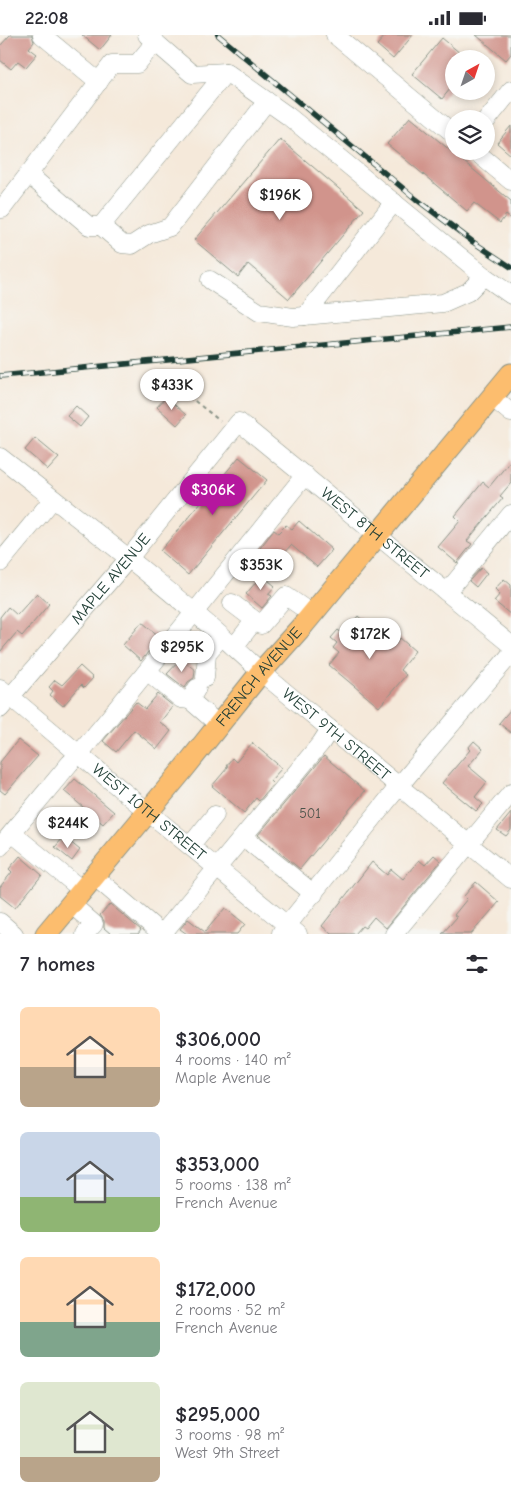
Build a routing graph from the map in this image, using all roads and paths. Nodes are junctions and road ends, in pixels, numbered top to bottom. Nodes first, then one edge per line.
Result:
1 (42, 35) edge
2 (336, 35) edge
3 (151, 38) edge
4 (226, 72) junction
5 (99, 82) junction
6 (511, 90) edge
7 (267, 101) junction
8 (495, 110) edge
9 (445, 126) edge
10 (486, 160) edge
11 (28, 174) junction
12 (511, 181) edge
13 (394, 202) junction
14 (0, 209) edge
15 (101, 226) junction
16 (484, 276) junction
17 (210, 280) dead end
18 (511, 295) edge
19 (305, 315) junction
20 (511, 374) edge
21 (176, 386) dead end
22 (492, 397) junction
23 (511, 413) edge
24 (235, 426) junction
25 (0, 457) edge
26 (305, 475) junction
27 (53, 499) junction
28 (511, 514) edge
29 (378, 535) junction
30 (128, 558) junction
31 (0, 563) edge
32 (447, 592) junction
33 (232, 603) dead end
34 (194, 613) junction
35 (312, 614) junction
36 (254, 621) junction
37 (228, 642) junction
38 (511, 645) edge
39 (511, 654) edge
40 (147, 671) junction
41 (261, 672) junction
42 (197, 689) junction
43 (3, 698) edge
44 (219, 725) junction
45 (330, 729) junction
46 (79, 754) junction
47 (399, 786) junction
48 (511, 793) edge
49 (148, 812) junction
50 (215, 815) dead end
51 (12, 833) junction
52 (468, 843) junction
53 (252, 844) dead end
54 (190, 846) junction
55 (0, 847) edge
56 (216, 868) junction
57 (511, 879) edge
58 (82, 890) junction
59 (314, 894) junction
60 (0, 922) edge
61 (54, 931) edge
62 (289, 931) edge
63 (14, 934) edge
64 (85, 934) edge
65 (162, 934) edge
66 (394, 934) edge

1 - 5 street
2 - 9 street
3 - 4 street
3 - 5 street
4 - 7 street
4 - 15 street
5 - 11 street
6 - 8 street
7 - 13 street
7 - 15 street
10 - 12 street
11 - 14 street
11 - 15 street
13 - 16 street
13 - 19 street
16 - 18 street
16 - 19 street
17 - 19 street
20 - 22 main road, FRENCH AVENUE
21 - 24 path
22 - 23 street
22 - 29 main road, FRENCH AVENUE
24 - 26 street, WEST 8TH STREET
24 - 30 street, MAPLE AVENUE
25 - 27 street, WEST 9TH STREET
26 - 29 street, WEST 8TH STREET
26 - 34 street
27 - 30 street, WEST 9TH STREET
27 - 31 street
28 - 32 street
29 - 32 street, WEST 8TH STREET
29 - 35 main road, FRENCH AVENUE
30 - 34 street, WEST 9TH STREET
30 - 43 street, MAPLE AVENUE
32 - 38 street, WEST 8TH STREET
33 - 36 street
34 - 37 street, WEST 9TH STREET
34 - 40 street
35 - 36 street
35 - 41 main road, FRENCH AVENUE
36 - 37 street
37 - 41 street, WEST 9TH STREET
37 - 42 street
39 - 47 street
40 - 42 street
40 - 46 street
41 - 44 main road, FRENCH AVENUE
41 - 45 street, WEST 9TH STREET
42 - 44 street
43 - 46 street, WEST 10TH STREET
44 - 49 main road, FRENCH AVENUE
45 - 47 street, WEST 9TH STREET
45 - 56 street
46 - 49 street, WEST 10TH STREET
46 - 51 street
47 - 52 street, WEST 9TH STREET
47 - 59 street
48 - 52 street
49 - 54 street, WEST 10TH STREET
49 - 58 main road, FRENCH AVENUE
50 - 54 street
51 - 55 street
51 - 58 street
52 - 57 street, WEST 9TH STREET
52 - 66 street
53 - 59 street
54 - 56 street, WEST 10TH STREET
56 - 62 street, WEST 10TH STREET
56 - 65 street
58 - 61 main road, FRENCH AVENUE
58 - 64 street
58 - 65 street
59 - 62 street
60 - 63 street

